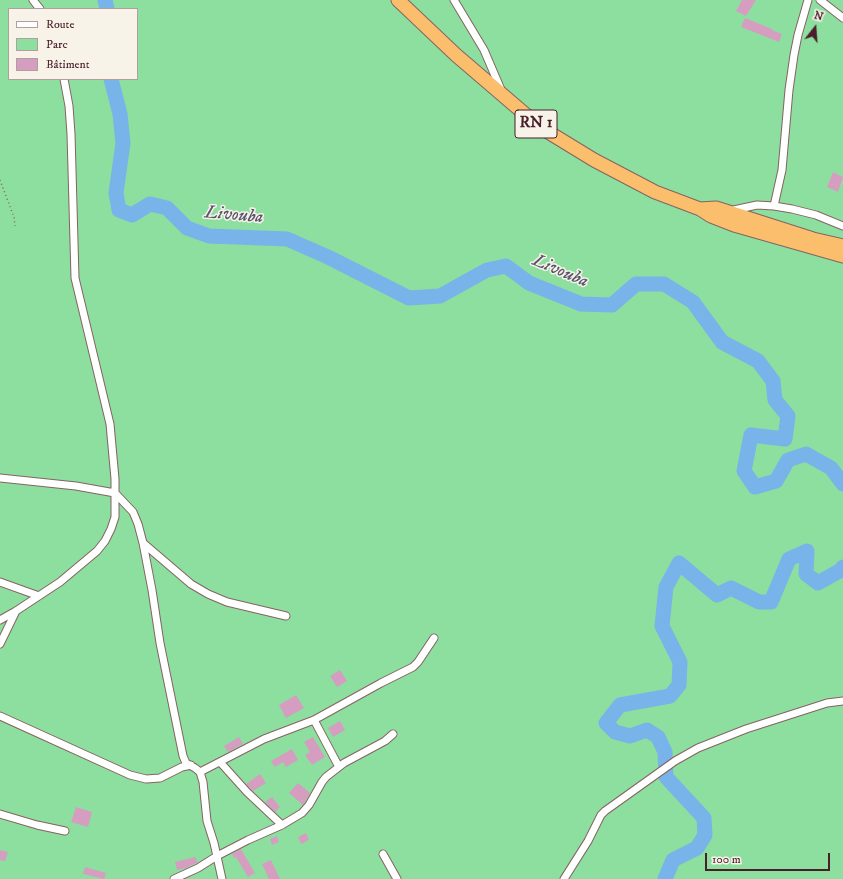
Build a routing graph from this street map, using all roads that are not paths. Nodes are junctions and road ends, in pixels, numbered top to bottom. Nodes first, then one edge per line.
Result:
1 (33, 0) edge
2 (398, 0) edge
3 (454, 0) edge
4 (808, 0) edge
5 (820, 0) edge
6 (39, 8) edge
7 (843, 18) edge
8 (64, 80) edge
9 (504, 97) junction
10 (774, 206) junction
11 (700, 209) junction
12 (726, 212) junction
13 (843, 226) edge
14 (843, 246) edge
15 (843, 256) edge
16 (0, 478) edge
17 (116, 493) junction
18 (143, 543) junction
19 (0, 582) edge
20 (39, 596) junction
21 (16, 611) junction
22 (286, 616) dead end
23 (0, 620) edge
24 (434, 638) dead end
25 (0, 644) edge
26 (843, 701) edge
27 (0, 716) edge
28 (314, 720) junction
29 (393, 734) dead end
30 (220, 762) junction
31 (190, 765) junction
32 (339, 767) junction
33 (200, 772) junction
34 (0, 814) edge
35 (282, 825) junction
36 (65, 831) dead end
37 (383, 854) dead end
38 (217, 856) junction
39 (174, 879) edge
40 (222, 879) edge
41 (397, 879) edge
42 (564, 879) edge

1 - 6 street
2 - 9 highway, RN 1
3 - 9 street
4 - 10 street
5 - 7 street
8 - 17 street
9 - 11 highway, RN 1
10 - 12 street
10 - 13 street
11 - 12 highway, RN 1
11 - 15 highway, RN 1
12 - 14 highway, RN 1
16 - 17 street
17 - 18 street
17 - 20 street
18 - 22 street
18 - 31 street
19 - 20 street
20 - 21 street
21 - 23 street
21 - 25 street
24 - 28 street
26 - 42 street
27 - 31 street
28 - 30 street
28 - 32 street
29 - 32 street
30 - 33 street
30 - 35 street
31 - 33 street
32 - 35 street
33 - 38 street
34 - 36 street
35 - 38 street
37 - 41 street
38 - 39 street
38 - 40 street

